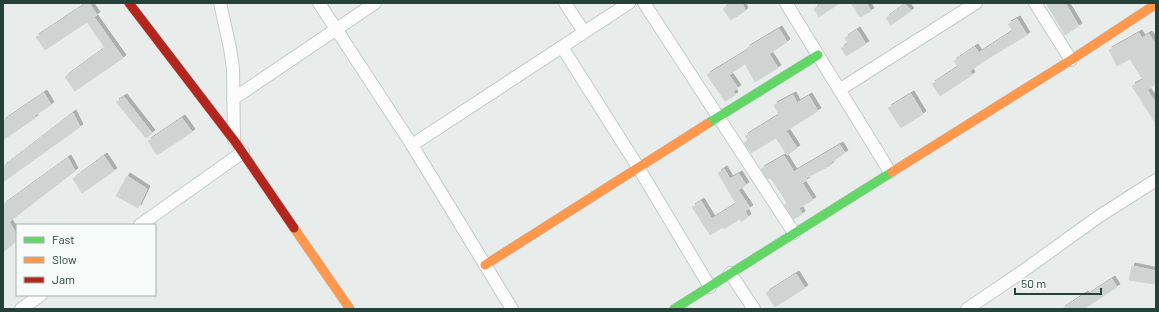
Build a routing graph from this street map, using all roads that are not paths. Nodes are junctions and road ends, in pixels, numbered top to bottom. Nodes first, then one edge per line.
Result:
1 (129, 3) edge
2 (220, 3) edge
3 (319, 3) edge
4 (375, 3) edge
5 (565, 3) edge
6 (629, 3) edge
7 (644, 3) edge
8 (786, 3) edge
9 (976, 3) edge
10 (1035, 3) edge
11 (1156, 4) edge
12 (336, 30) junction
13 (584, 32) junction
14 (562, 47) junction
15 (818, 55) junction
16 (1071, 60) junction
17 (839, 90) junction
18 (233, 99) junction
19 (717, 117) junction
20 (234, 140) junction
21 (412, 145) junction
22 (243, 152) junction
23 (638, 167) junction
24 (890, 172) junction
25 (1156, 180) edge
26 (141, 224) edge
27 (794, 233) junction
28 (485, 265) junction
29 (730, 273) junction
30 (710, 287) junction
31 (40, 296) edge
32 (21, 309) edge
33 (350, 309) edge
34 (512, 309) edge
35 (674, 309) edge
36 (754, 309) edge
37 (967, 309) edge

1 - 20 street
2 - 18 street
3 - 12 street
4 - 12 street
5 - 13 street
6 - 13 street
7 - 19 street
8 - 15 street
9 - 17 street
10 - 16 street
11 - 16 street
12 - 18 street
12 - 21 street
13 - 14 street
14 - 21 street
14 - 23 street
15 - 17 street
15 - 19 street
16 - 24 street
17 - 24 street
18 - 20 street
19 - 23 street
19 - 27 street
20 - 22 street
21 - 28 street
22 - 26 street
22 - 33 street
23 - 28 street
23 - 30 street
24 - 27 street
25 - 37 street
27 - 29 street
28 - 34 street
29 - 30 street
29 - 36 street
30 - 35 street
31 - 32 street

